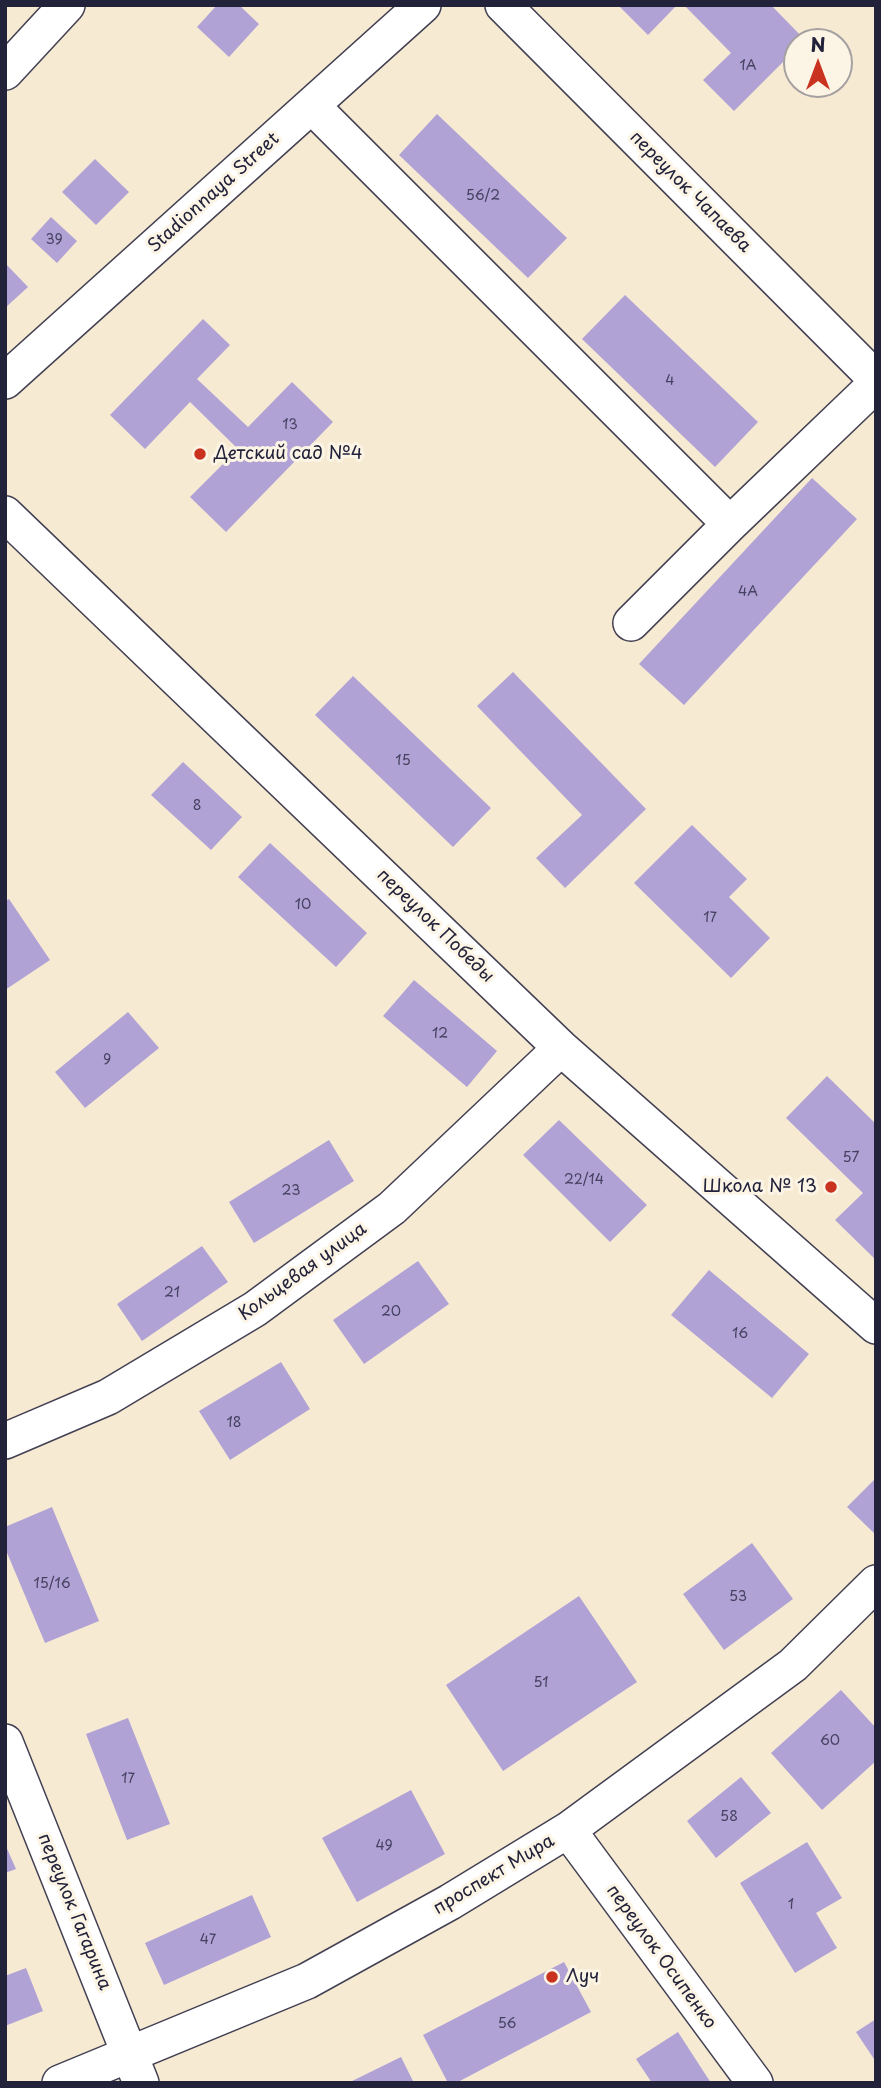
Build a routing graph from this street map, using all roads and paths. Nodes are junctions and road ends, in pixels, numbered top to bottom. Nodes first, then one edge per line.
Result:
1 (67, 5) edge
2 (423, 5) edge
3 (503, 5) edge
4 (5, 72) edge
5 (312, 106) junction
6 (5, 381) edge
7 (876, 381) edge
8 (5, 514) edge
9 (730, 524) junction
10 (631, 623) dead end
11 (561, 1048) junction
12 (876, 1326) edge
13 (5, 1441) edge
14 (876, 1583) edge
15 (5, 1742) edge
16 (568, 1830) junction
17 (136, 2068) edge
18 (60, 2083) edge
19 (755, 2083) edge

1 - 4 street
2 - 5 street, Stadionnaya Street
3 - 7 street, переулок Чапаева
5 - 6 street, Stadionnaya Street
5 - 9 street
7 - 9 street
8 - 11 street, переулок Победы
9 - 10 street
11 - 12 street, переулок Победы
11 - 13 street, Кольцевая улица
14 - 16 street, проспект Мира
15 - 17 street, переулок Гагарина
16 - 17 street, проспект Мира
16 - 19 street, переулок Осипенко
17 - 18 street, проспект Мира

